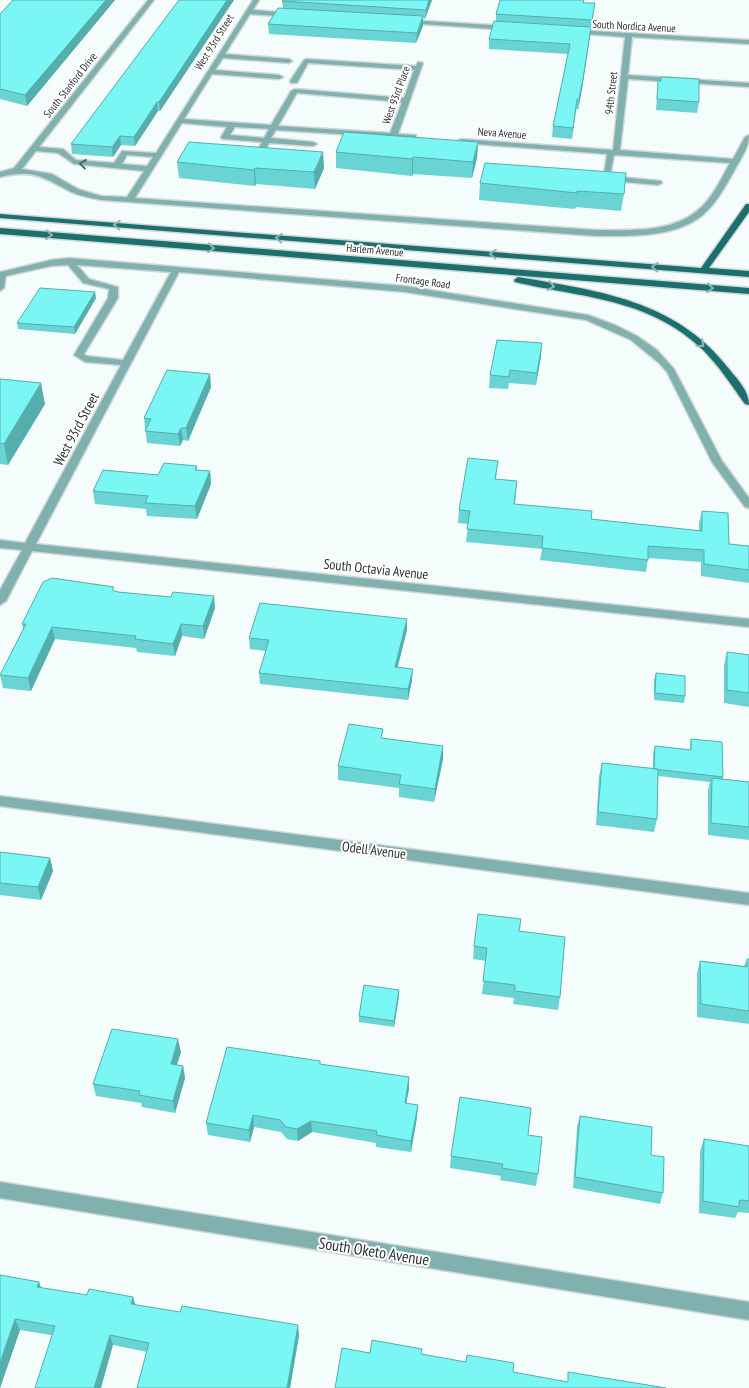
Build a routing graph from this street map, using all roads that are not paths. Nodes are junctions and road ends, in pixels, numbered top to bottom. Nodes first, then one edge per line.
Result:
1 (151, 0) edge
2 (256, 0) edge
3 (248, 12) junction
4 (293, 15) edge
5 (402, 22) edge
6 (520, 29) edge
7 (569, 32) edge
8 (629, 36) junction
9 (749, 42) edge
10 (220, 56) junction
11 (289, 61) dead end
12 (210, 72) junction
13 (624, 77) junction
14 (279, 78) dead end
15 (294, 81) dead end
16 (749, 85) edge
17 (406, 100) junction
18 (179, 121) junction
19 (232, 125) junction
20 (272, 128) junction
21 (319, 131) junction
22 (393, 136) junction
23 (749, 137) edge
24 (422, 138) edge
25 (266, 140) junction
26 (452, 140) edge
27 (33, 149) junction
28 (613, 152) junction
29 (158, 155) junction
30 (256, 160) edge
31 (734, 162) junction
32 (116, 167) junction
33 (17, 170) junction
34 (149, 170) junction
35 (0, 174) edge
36 (597, 178) edge
37 (606, 178) junction
38 (658, 182) dead end
39 (130, 200) junction
40 (749, 206) edge
41 (0, 216) edge
42 (0, 231) edge
43 (69, 261) junction
44 (434, 266) junction
45 (176, 270) junction
46 (704, 270) junction
47 (749, 274) edge
48 (1, 275) edge
49 (0, 288) edge
50 (749, 291) edge
51 (126, 363) junction
52 (749, 402) edge
53 (749, 505) edge
54 (0, 544) edge
55 (29, 547) junction
56 (0, 601) edge
57 (749, 623) edge
58 (0, 801) edge
59 (749, 899) edge
60 (0, 1190) edge
61 (749, 1311) edge

1 - 27 street, South Stanford Drive
2 - 3 street, West 93rd Street
3 - 4 street
3 - 10 street, West 93rd Street
5 - 6 street
7 - 8 street, South Nordica Avenue
8 - 9 street, South Nordica Avenue
8 - 13 street, 94th Street
10 - 11 street
10 - 12 street, West 93rd Street
12 - 14 street
12 - 18 street, West 93rd Street
13 - 16 street
13 - 28 street, 94th Street
15 - 17 street, West 93rd Place
17 - 20 street
17 - 22 street, West 93rd Place
18 - 19 street
18 - 29 street, West 93rd Street
19 - 20 street
19 - 25 street
20 - 21 street
20 - 25 street
21 - 22 street
21 - 25 street
22 - 24 street
23 - 31 street
25 - 30 street
26 - 28 street, Neva Avenue
32 -> 27 street
27 - 33 street, South Stanford Drive
28 - 31 street, Neva Avenue
28 - 37 street, 94th Street
29 - 32 street
29 - 34 street, West 93rd Street
31 - 39 street
32 - 34 street
33 - 35 street
33 - 39 street
34 - 39 street, West 93rd Street
36 - 37 street
37 - 38 street
40 - 46 main road
46 -> 41 main road, Harlem Avenue
42 -> 44 main road, Harlem Avenue
43 - 45 street, Frontage Road
43 - 48 street, Frontage Road
43 - 51 street
44 -> 50 main road, Harlem Avenue
44 -> 52 main road
45 - 51 street, West 93rd Street
45 - 53 street, Frontage Road
46 - 47 main road, Harlem Avenue
48 - 49 street
51 - 55 street, West 93rd Street
54 - 55 street, South Octavia Avenue
55 - 56 street, West 93rd Street
55 - 57 street, South Octavia Avenue
58 - 59 street, Odell Avenue
60 - 61 street, South Oketo Avenue

